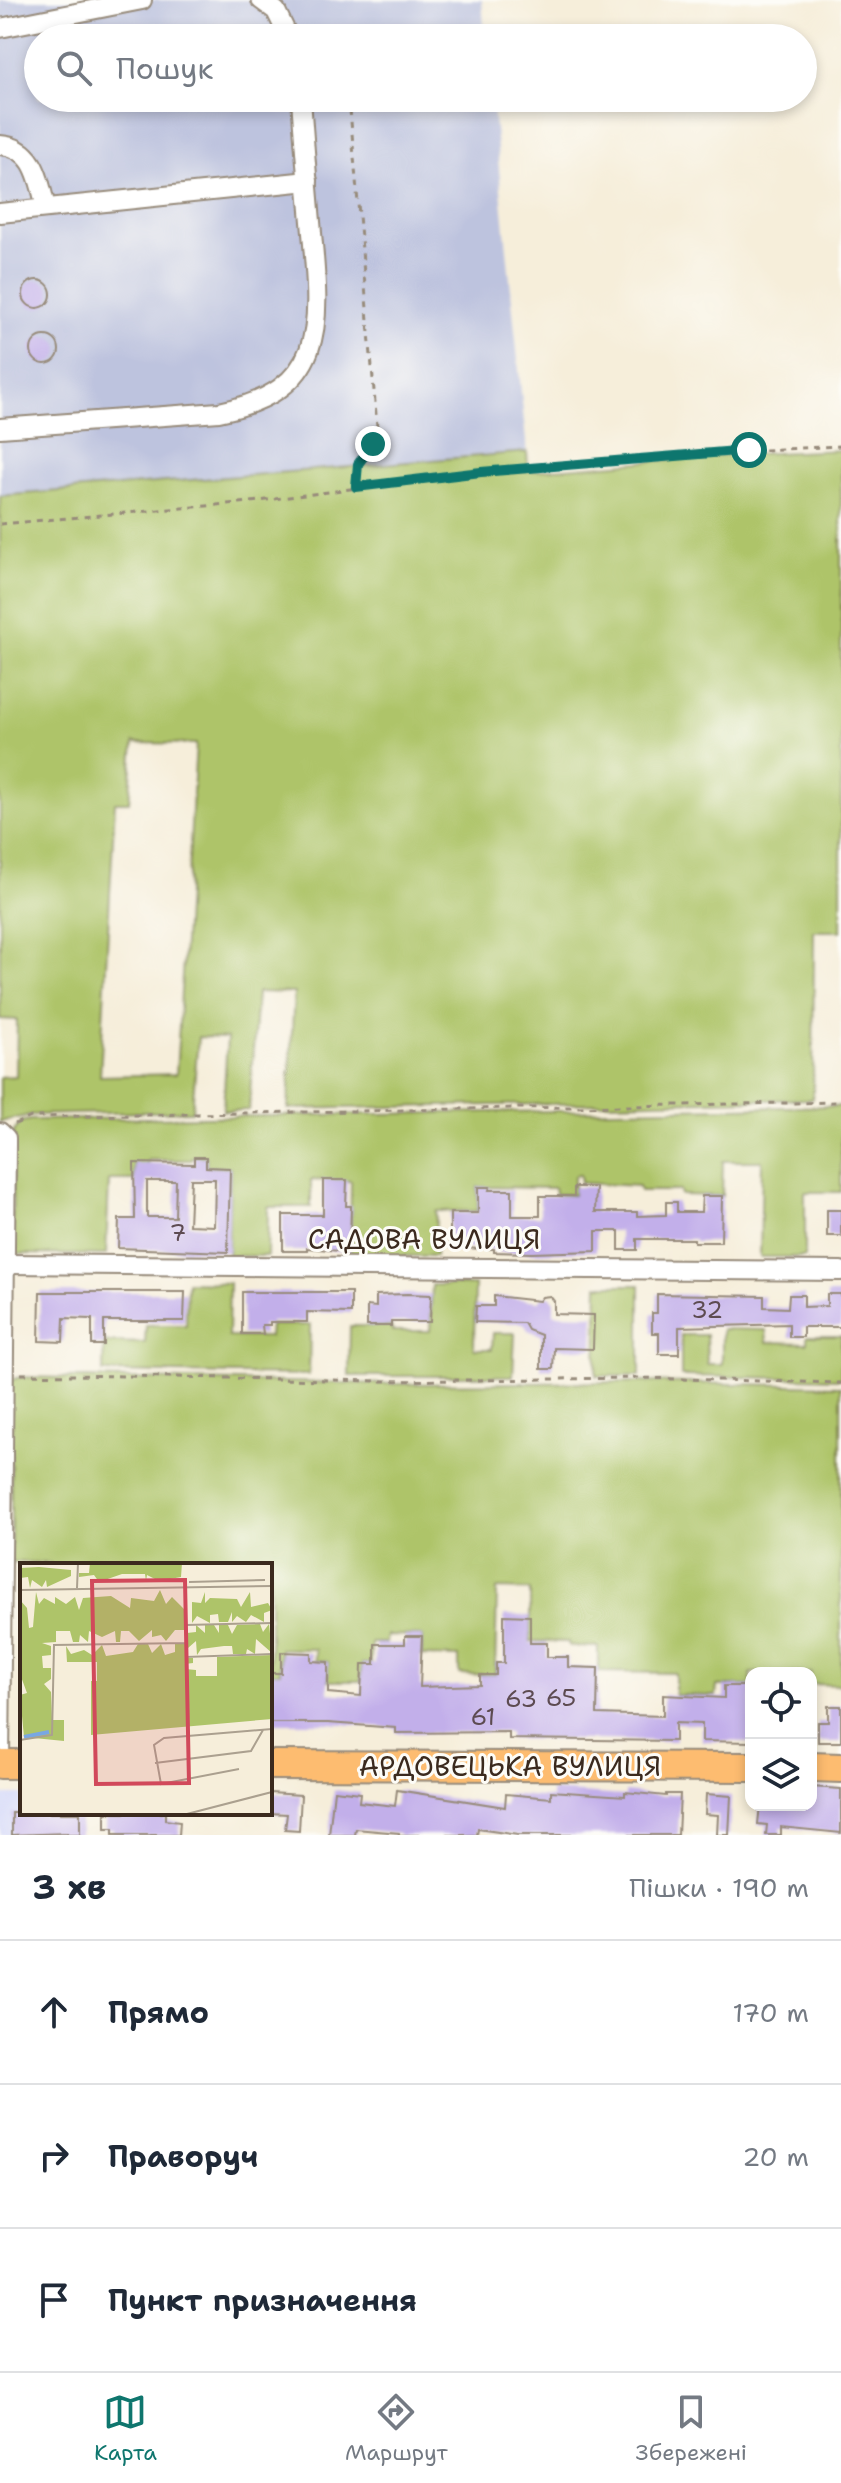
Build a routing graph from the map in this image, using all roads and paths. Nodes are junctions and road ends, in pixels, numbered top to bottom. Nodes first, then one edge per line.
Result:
1 (142, 0) edge
2 (261, 0) edge
3 (282, 24) edge
4 (0, 28) edge
5 (302, 112) edge
6 (350, 112) edge
7 (0, 145) edge
8 (308, 181) junction
9 (46, 208) junction
10 (0, 213) edge
11 (0, 428) edge
12 (841, 446) edge
13 (356, 487) junction
14 (0, 524) edge
15 (841, 1102) edge
16 (2, 1133) edge
17 (6, 1264) junction
18 (841, 1271) edge
19 (3, 1374) junction
20 (841, 1383) edge
21 (1, 1427) edge
22 (0, 1728) edge
23 (0, 1764) edge
24 (272, 1765) edge
25 (745, 1767) edge
26 (817, 1767) edge
27 (841, 1768) edge

1 - 4 street
2 - 3 street
5 - 8 street
6 - 13 path
7 - 9 street
8 - 9 street
8 - 11 street
9 - 10 street
12 - 13 path
13 - 14 path
15 - 16 path
16 - 17 street
17 - 18 street, САДОВА ВУЛИЦЯ
17 - 19 street
19 - 20 path
19 - 21 street
21 - 22 street
22 - 23 street
24 - 25 highway, АРДОВЕЦЬКА ВУЛИЦЯ
26 - 27 highway

